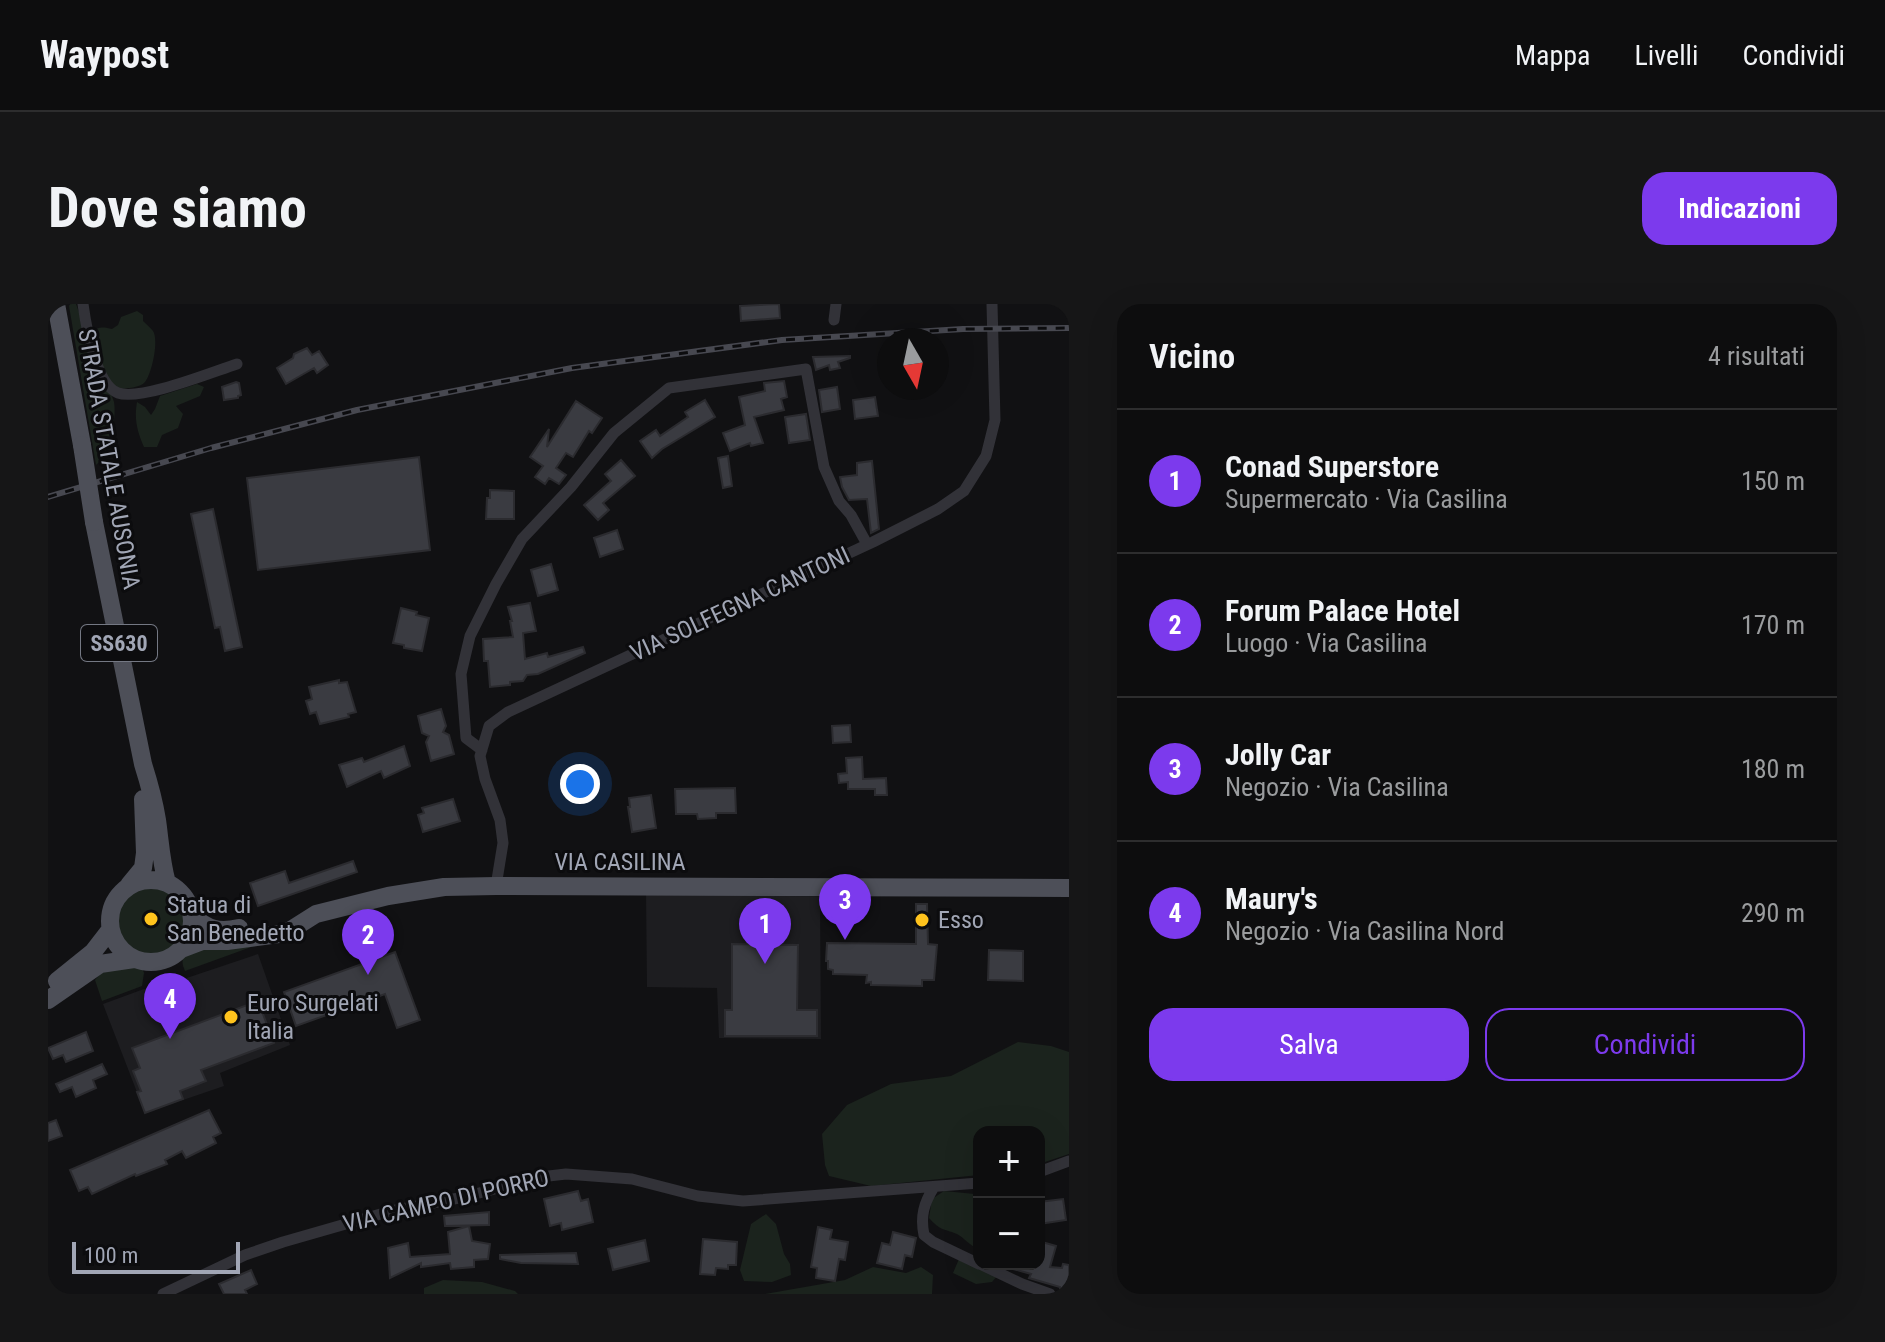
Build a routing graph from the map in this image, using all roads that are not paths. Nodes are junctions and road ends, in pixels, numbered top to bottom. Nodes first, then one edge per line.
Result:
1 (56, 304) edge
2 (83, 304) edge
3 (836, 304) edge
4 (992, 304) edge
5 (834, 320) dead end
6 (237, 364) dead end
7 (867, 544) junction
8 (482, 750) junction
9 (143, 764) junction
10 (167, 883) junction
11 (128, 886) junction
12 (496, 886) junction
13 (1069, 888) edge
14 (316, 914) junction
15 (192, 916) junction
16 (110, 930) junction
17 (181, 949) junction
18 (134, 959) junction
19 (48, 987) edge
20 (48, 1000) edge
21 (1069, 1161) edge
22 (1045, 1170) edge
23 (973, 1184) edge
24 (934, 1187) junction
25 (973, 1261) edge
26 (993, 1270) edge
27 (163, 1294) edge
28 (1050, 1294) edge

1 - 9 main road, STRADA STATALE AUSONIA / SS630, bridge
2 - 6 street
3 - 5 street
4 - 7 street, VIA SOLFEGNA CANTONI
7 - 8 street, VIA SOLFEGNA CANTONI
7 - 8 street
8 - 12 street
9 - 10 main road, STRADA STATALE AUSONIA / SS630
9 - 11 main road, STRADA STATALE AUSONIA / SS630
10 - 11 main road
10 - 15 main road
11 - 16 main road
12 - 13 main road, VIA CASILINA
12 - 14 main road, VIA CASILINA
14 - 15 main road
14 - 17 main road, VIA CASILINA
15 - 17 main road
16 - 18 main road
16 - 19 main road
17 - 18 main road
18 - 20 main road
21 - 22 street
23 - 24 street, VIA CAMPO DI PORRO
24 - 25 street
24 - 27 street, VIA CAMPO DI PORRO
26 - 28 street

